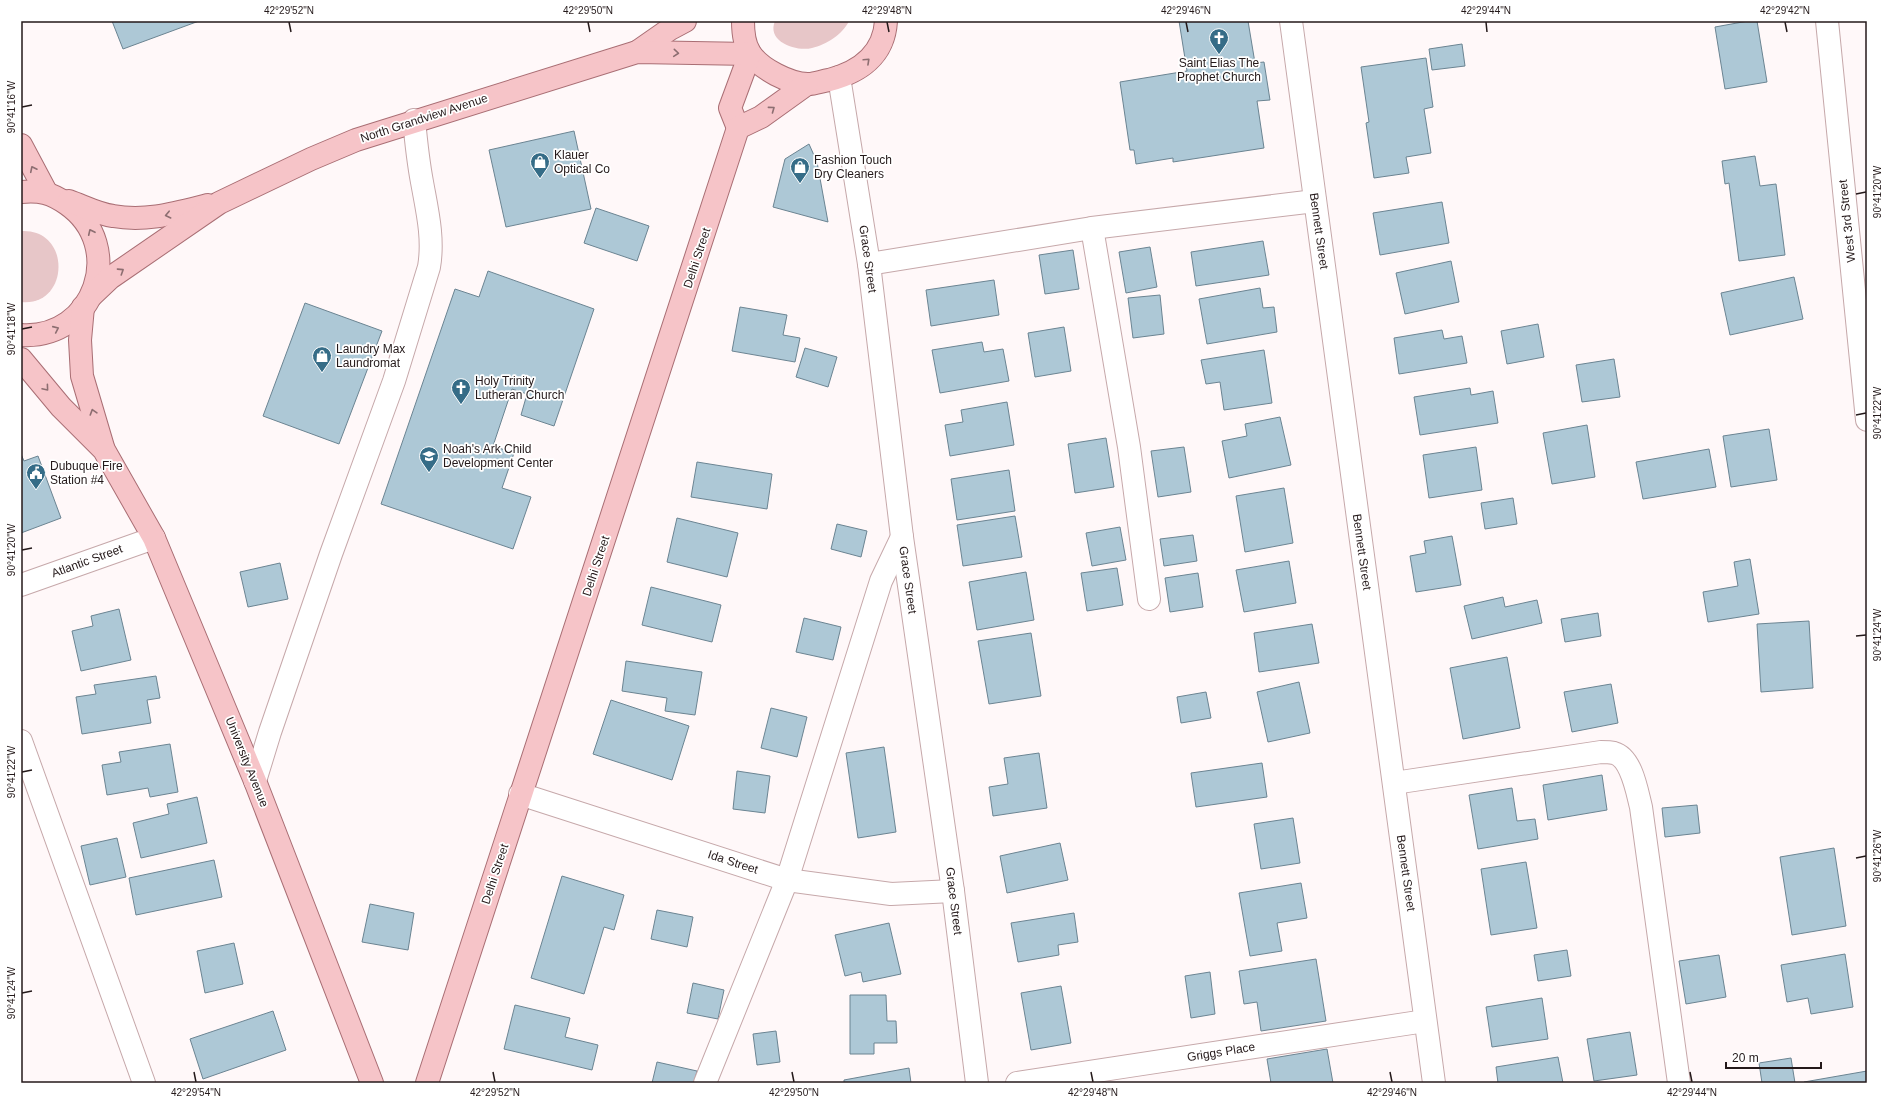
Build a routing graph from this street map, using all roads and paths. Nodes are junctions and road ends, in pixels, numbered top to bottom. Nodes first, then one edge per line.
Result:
1 (685, 21) edge
2 (744, 21) edge
3 (905, 21) edge
4 (1291, 21) edge
5 (1827, 21) edge
6 (886, 28) edge
7 (637, 52) junction
8 (750, 54) junction
9 (839, 77) junction
10 (807, 84) junction
11 (414, 120) junction
12 (738, 128) junction
13 (21, 145) edge
14 (21, 192) edge
15 (51, 194) junction
16 (1315, 201) junction
17 (219, 203) junction
18 (1092, 228) junction
19 (869, 264) junction
20 (87, 302) junction
21 (21, 335) edge
22 (21, 359) edge
23 (1867, 420) edge
24 (104, 450) junction
25 (902, 537) junction
26 (154, 538) junction
27 (21, 585) edge
28 (1149, 599) dead end
29 (21, 741) edge
30 (255, 781) junction
31 (1394, 783) junction
32 (520, 794) junction
33 (787, 880) junction
34 (953, 891) junction
35 (1425, 1021) junction
36 (144, 1083) edge
37 (372, 1083) edge
38 (427, 1083) edge
39 (705, 1083) edge
40 (977, 1083) edge
41 (1017, 1083) edge
42 (1434, 1083) edge
43 (1679, 1083) edge

1 - 7 main road, North Grandview Avenue
2 - 8 main road
3 - 6 main road
4 - 16 street, Bennett Street
5 - 23 street, West 3rd Street
9 -> 6 main road
7 -> 8 main road, North Grandview Avenue
7 - 11 main road, North Grandview Avenue
8 - 10 main road
8 - 12 main road
9 - 10 main road
9 - 19 street, Grace Street
12 -> 10 main road
11 - 17 main road, North Grandview Avenue
11 - 30 street
12 - 32 main road, Delhi Street
15 -> 13 main road
14 - 15 main road
17 -> 15 main road, North Grandview Avenue
20 -> 15 main road
16 - 18 street
16 - 31 street, Bennett Street
20 -> 17 main road, North Grandview Avenue
18 - 19 street
18 - 28 street
19 - 25 street, Grace Street
21 -> 20 main road, North Grandview Avenue
24 -> 20 main road, University Avenue
22 -> 24 main road, University Avenue
24 - 26 main road, University Avenue
25 - 33 street
25 - 34 street, Grace Street
26 - 27 street, Atlantic Street
26 - 30 main road, University Avenue
29 - 36 street
30 - 37 main road, University Avenue
31 - 35 street, Bennett Street
31 - 43 street
32 - 33 street, Ida Street
32 - 38 main road, Delhi Street
33 - 34 street, Ida Street
33 - 39 street
34 - 40 street, Grace Street
35 - 41 street, Griggs Place
35 - 42 street, Bennett Street

